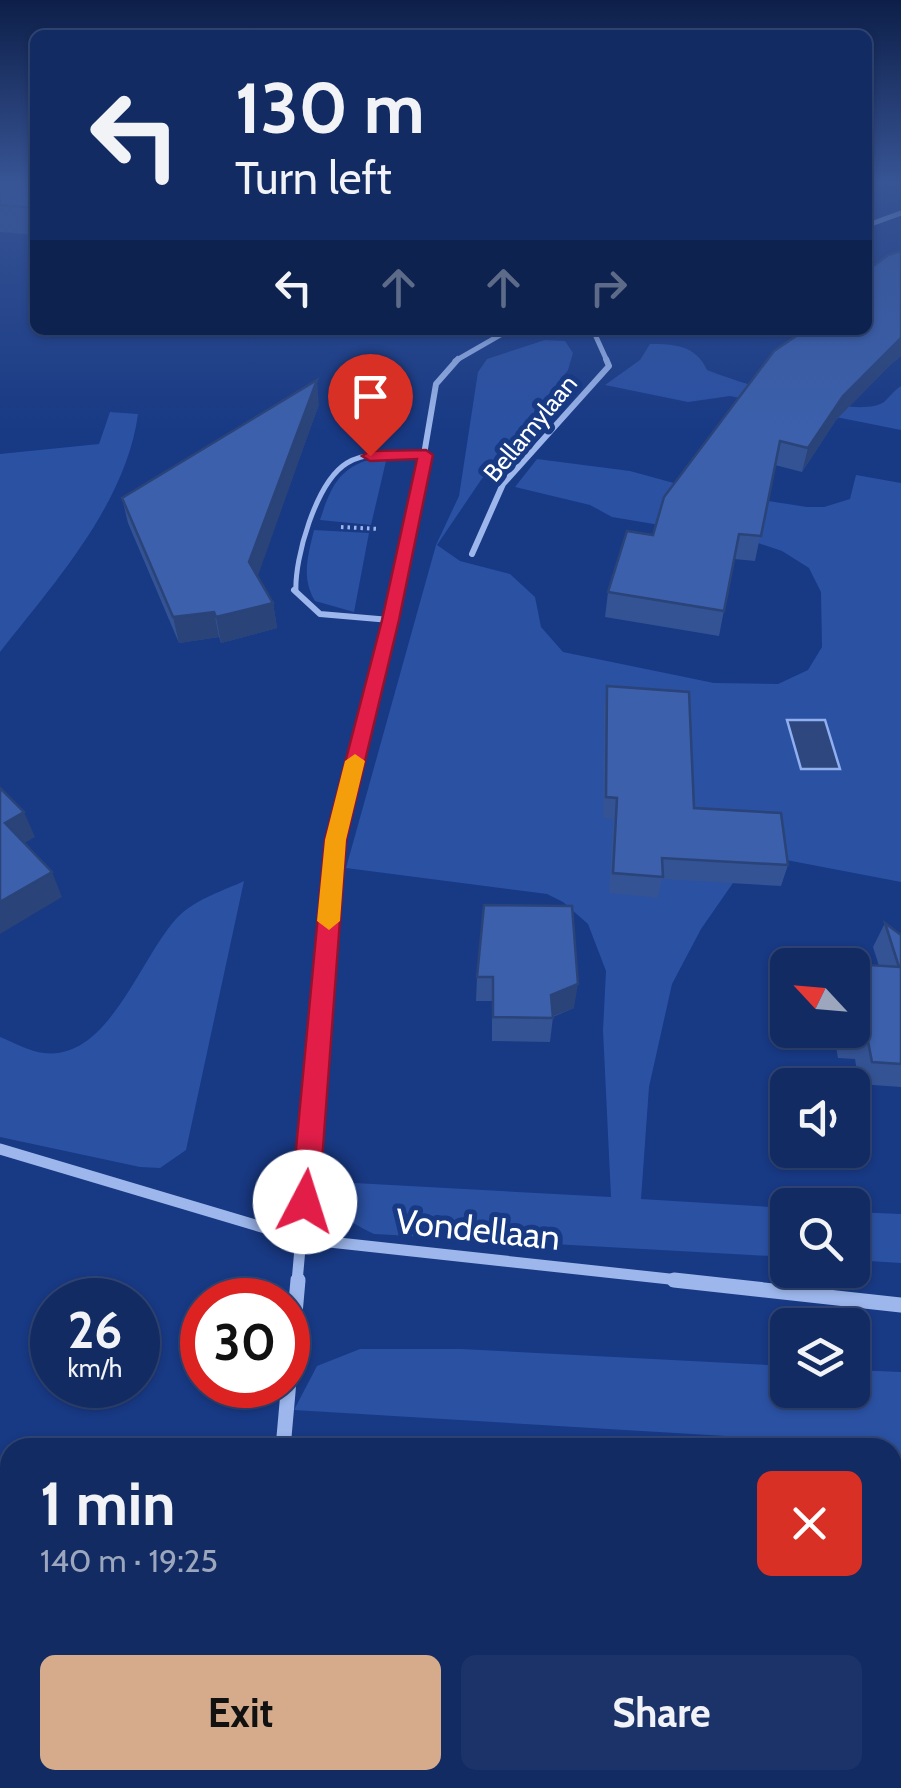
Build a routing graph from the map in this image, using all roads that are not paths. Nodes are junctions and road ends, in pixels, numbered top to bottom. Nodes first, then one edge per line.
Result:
1 (500, 335) edge
2 (598, 335) edge
3 (426, 455) junction
4 (472, 554) dead end
5 (390, 620) junction
6 (0, 1150) edge
7 (302, 1240) junction
8 (901, 1305) edge
9 (284, 1438) edge

1 - 3 street
2 - 4 street, Bellamylaan
3 - 5 street
3 - 5 lane
5 - 7 street
6 - 7 street, Vondellaan
7 - 8 street, Vondellaan
7 - 9 street

